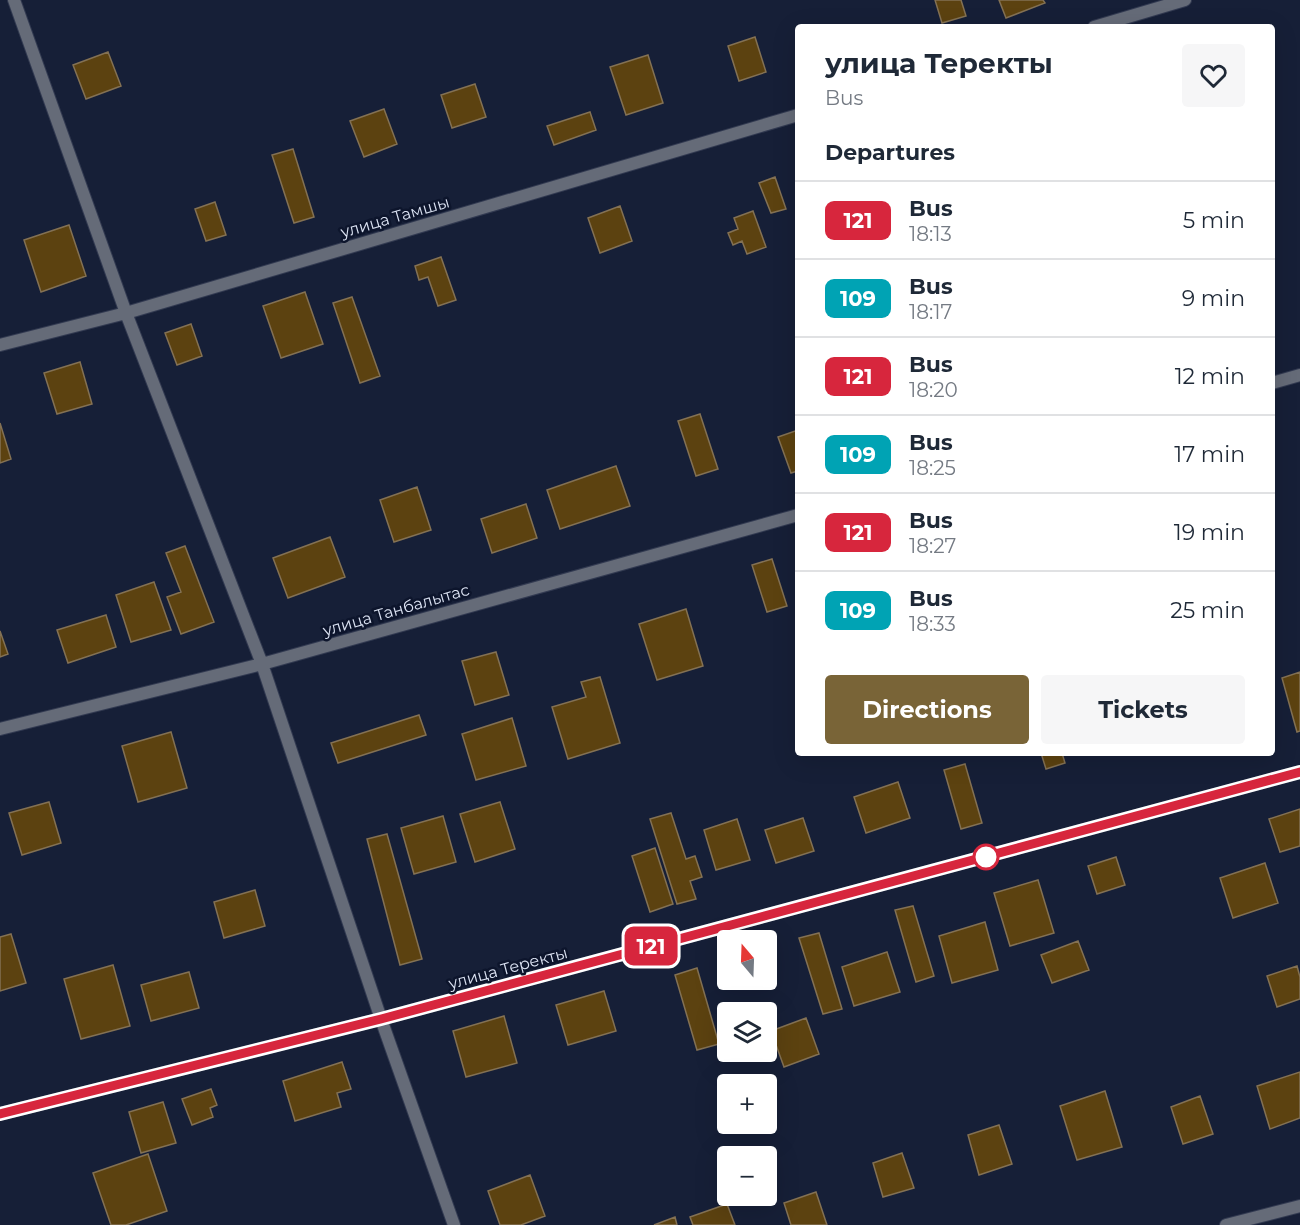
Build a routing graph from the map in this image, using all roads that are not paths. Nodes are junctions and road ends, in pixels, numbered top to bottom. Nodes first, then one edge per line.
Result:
1 (14, 0) edge
2 (1185, 0) edge
3 (1104, 24) edge
4 (795, 116) edge
5 (126, 313) junction
6 (0, 345) edge
7 (1300, 375) edge
8 (1275, 382) edge
9 (795, 516) edge
10 (262, 664) junction
11 (0, 729) edge
12 (1300, 772) edge
13 (381, 1019) junction
14 (0, 1114) edge
15 (1300, 1206) edge
16 (454, 1225) edge
17 (1226, 1225) edge

1 - 5 street
2 - 3 street
4 - 5 street, улица Тамшы
5 - 6 street, улица Тамшы
5 - 10 street
7 - 8 street
9 - 10 street, улица Танбалытас
10 - 11 street, улица Танбалытас
10 - 13 street
12 - 13 street, улица Теректы
13 - 14 street, улица Теректы
13 - 16 street
15 - 17 street

